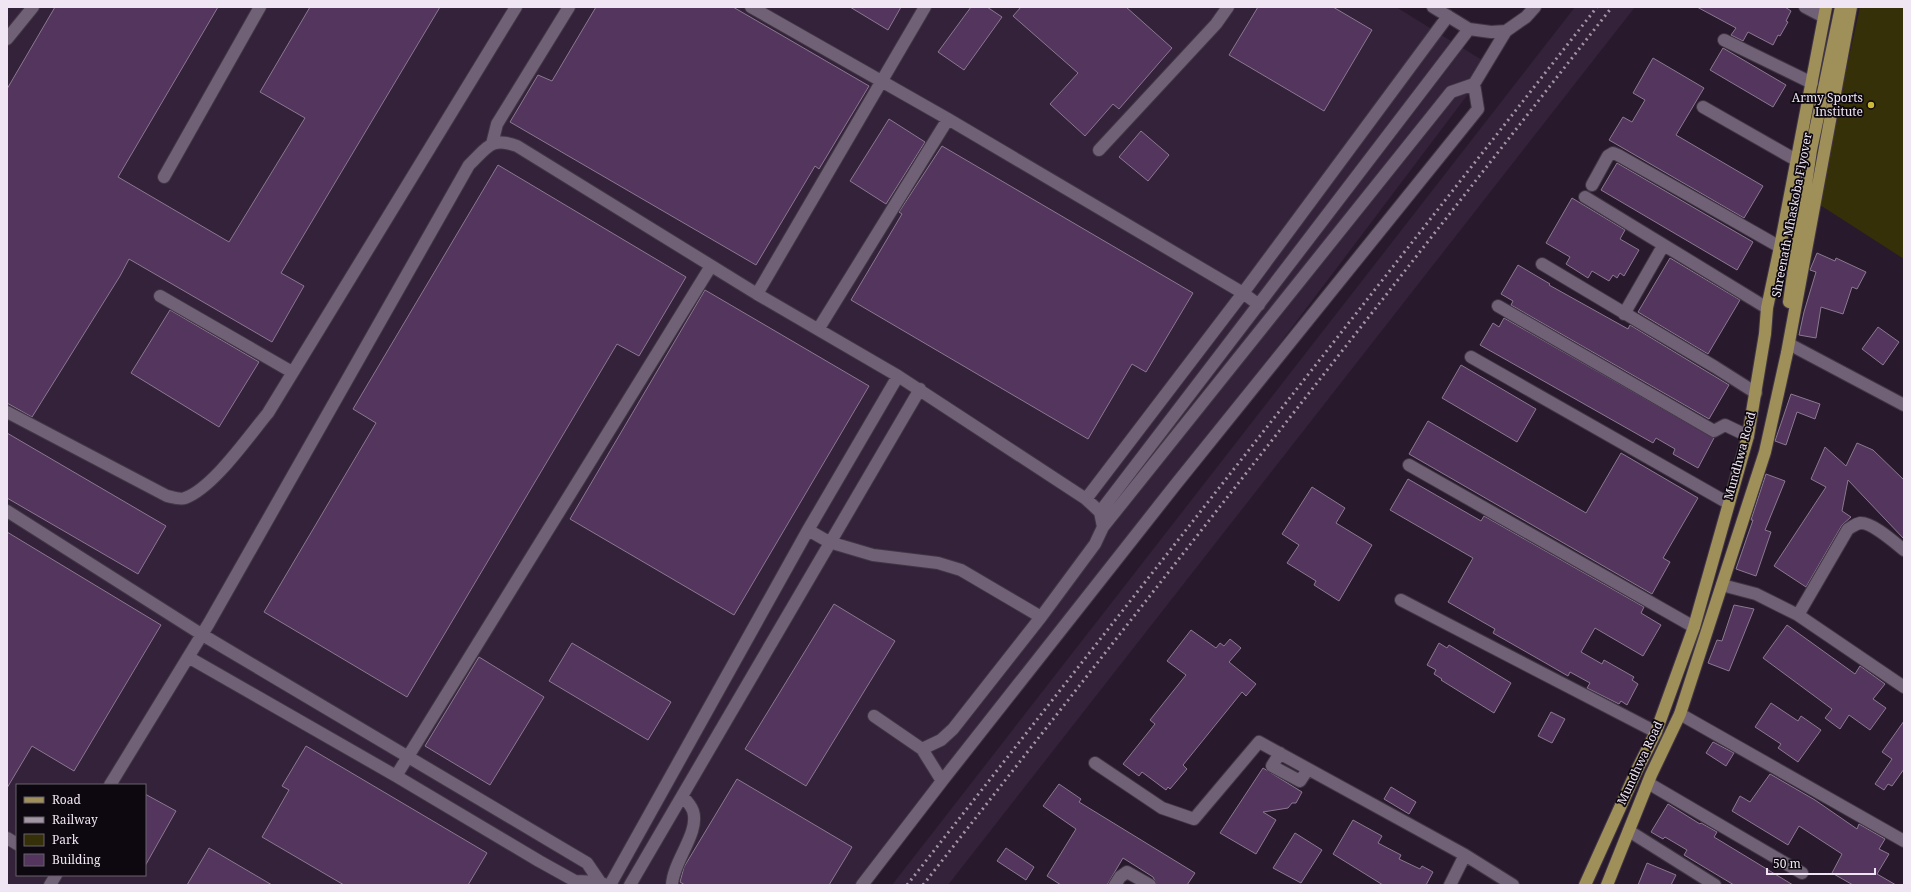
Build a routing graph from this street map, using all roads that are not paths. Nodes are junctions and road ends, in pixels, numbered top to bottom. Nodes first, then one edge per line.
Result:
1 (34, 7) edge
2 (260, 7) edge
3 (516, 7) edge
4 (569, 7) edge
5 (751, 7) edge
6 (925, 7) edge
7 (1228, 7) edge
8 (1433, 7) edge
9 (1535, 7) edge
10 (1805, 7) edge
11 (1833, 7) edge
12 (1841, 7) edge
13 (1851, 7) edge
14 (1825, 12) edge
15 (1448, 16) junction
16 (1469, 29) junction
17 (1506, 31) junction
18 (7, 39) edge
19 (1724, 40) dead end
20 (881, 82) junction
21 (1474, 84) junction
22 (1812, 84) junction
23 (1703, 107) dead end
24 (948, 119) junction
25 (492, 144) junction
26 (1099, 150) dead end
27 (1796, 160) junction
28 (164, 177) dead end
29 (1592, 185) dead end
30 (1585, 197) dead end
31 (1788, 243) junction
32 (1663, 246) junction
33 (1542, 264) dead end
34 (711, 266) junction
35 (1243, 293) junction
36 (757, 294) junction
37 (160, 296) dead end
38 (1259, 305) junction
39 (1498, 306) dead end
40 (1767, 308) junction
41 (1794, 313) junction
42 (1624, 314) junction
43 (1765, 327) junction
44 (819, 328) junction
45 (1789, 344) junction
46 (1471, 357) dead end
47 (292, 372) junction
48 (898, 376) junction
49 (920, 389) junction
50 (1756, 393) junction
51 (1904, 405) edge
52 (7, 412) edge
53 (1748, 436) junction
54 (1409, 465) dead end
55 (1086, 500) junction
56 (1728, 503) junction
57 (7, 511) edge
58 (1100, 512) junction
59 (1103, 527) junction
60 (808, 530) junction
61 (829, 542) junction
62 (1904, 550) edge
63 (1722, 585) junction
64 (1401, 600) dead end
65 (1798, 615) junction
66 (1041, 617) junction
67 (1694, 627) junction
68 (202, 634) junction
69 (188, 657) junction
70 (1904, 687) edge
71 (1680, 714) junction
72 (874, 716) dead end
73 (1656, 732) junction
74 (922, 749) junction
75 (408, 756) junction
76 (1095, 763) dead end
77 (396, 776) junction
78 (942, 781) junction
79 (1648, 783) junction
80 (111, 784) edge
81 (682, 796) junction
82 (1629, 831) junction
83 (7, 838) edge
84 (1904, 841) edge
85 (16, 843) edge
86 (1465, 855) junction
87 (1802, 873) dead end
88 (55, 876) edge
89 (636, 883) edge
90 (605, 884) edge
91 (50, 885) edge
92 (672, 885) edge
93 (862, 885) edge
94 (1115, 885) edge
95 (1150, 885) edge
96 (1450, 885) edge
97 (1513, 885) edge
98 (1585, 885) edge
99 (1607, 885) edge
100 (1715, 885) edge

1 - 18 street
2 - 28 street
3 - 47 street
4 - 25 street
5 - 20 street
6 - 20 street
7 - 26 street
8 - 15 street
9 - 17 street
10 - 14 street
11 - 31 main road, Shreenath Mhaskoba Flyover
12 - 31 main road, Shreenath Mhaskoba Flyover
13 - 41 main road, Mundhwa Road
14 - 22 main road, Mundhwa Road
15 - 16 street
15 - 35 street
16 - 17 street
16 - 38 street
17 - 21 street
19 - 22 street
20 - 24 street
20 - 36 street
21 - 59 street
21 - 78 street
22 - 27 main road, Mundhwa Road
23 - 27 street
24 - 35 street
24 - 44 street
25 - 34 street
25 - 68 street
27 - 31 main road, Mundhwa Road
29 - 31 street
30 - 32 street
31 - 40 main road, Mundhwa Road
31 - 41 main road, Shreenath Mhaskoba Flyover
31 - 43 main road, Shreenath Mhaskoba Flyover
32 - 40 street
32 - 42 street
33 - 42 street
34 - 36 street
34 - 75 street
35 - 38 street
35 - 55 street
36 - 44 street
37 - 47 street
38 - 58 street
39 - 53 street
40 - 43 main road, Mundhwa Road
41 - 45 main road, Mundhwa Road
42 - 50 street
43 - 50 main road, Mundhwa Road
44 - 48 street
45 - 51 street
45 - 63 main road, Mundhwa Road
46 - 56 street
47 - 52 street
48 - 49 street
48 - 60 street
49 - 55 street
49 - 61 street
50 - 53 main road, Mundhwa Road
53 - 56 main road, Mundhwa Road
54 - 67 street
55 - 58 street
56 - 67 main road, Mundhwa Road
57 - 68 street
58 - 59 street
59 - 66 street
60 - 61 street
60 - 90 street
61 - 66 street
61 - 81 street
62 - 65 street
63 - 65 street
63 - 71 main road, Mundhwa Road
64 - 73 street
65 - 70 street
66 - 74 street
67 - 73 main road, Mundhwa Road
68 - 69 street
68 - 75 street
69 - 77 street
69 - 80 street
71 - 79 main road, Mundhwa Road
71 - 84 street
72 - 74 street
73 - 98 main road, Mundhwa Road
74 - 78 street
75 - 77 street
75 - 90 street
76 - 86 street
77 - 90 street
78 - 93 street
79 - 82 main road, Mundhwa Road
79 - 87 street
81 - 89 street
81 - 92 street
82 - 99 main road, Mundhwa Road
82 - 100 street
83 - 85 street
86 - 96 street
86 - 97 street
88 - 91 street
94 - 95 street

